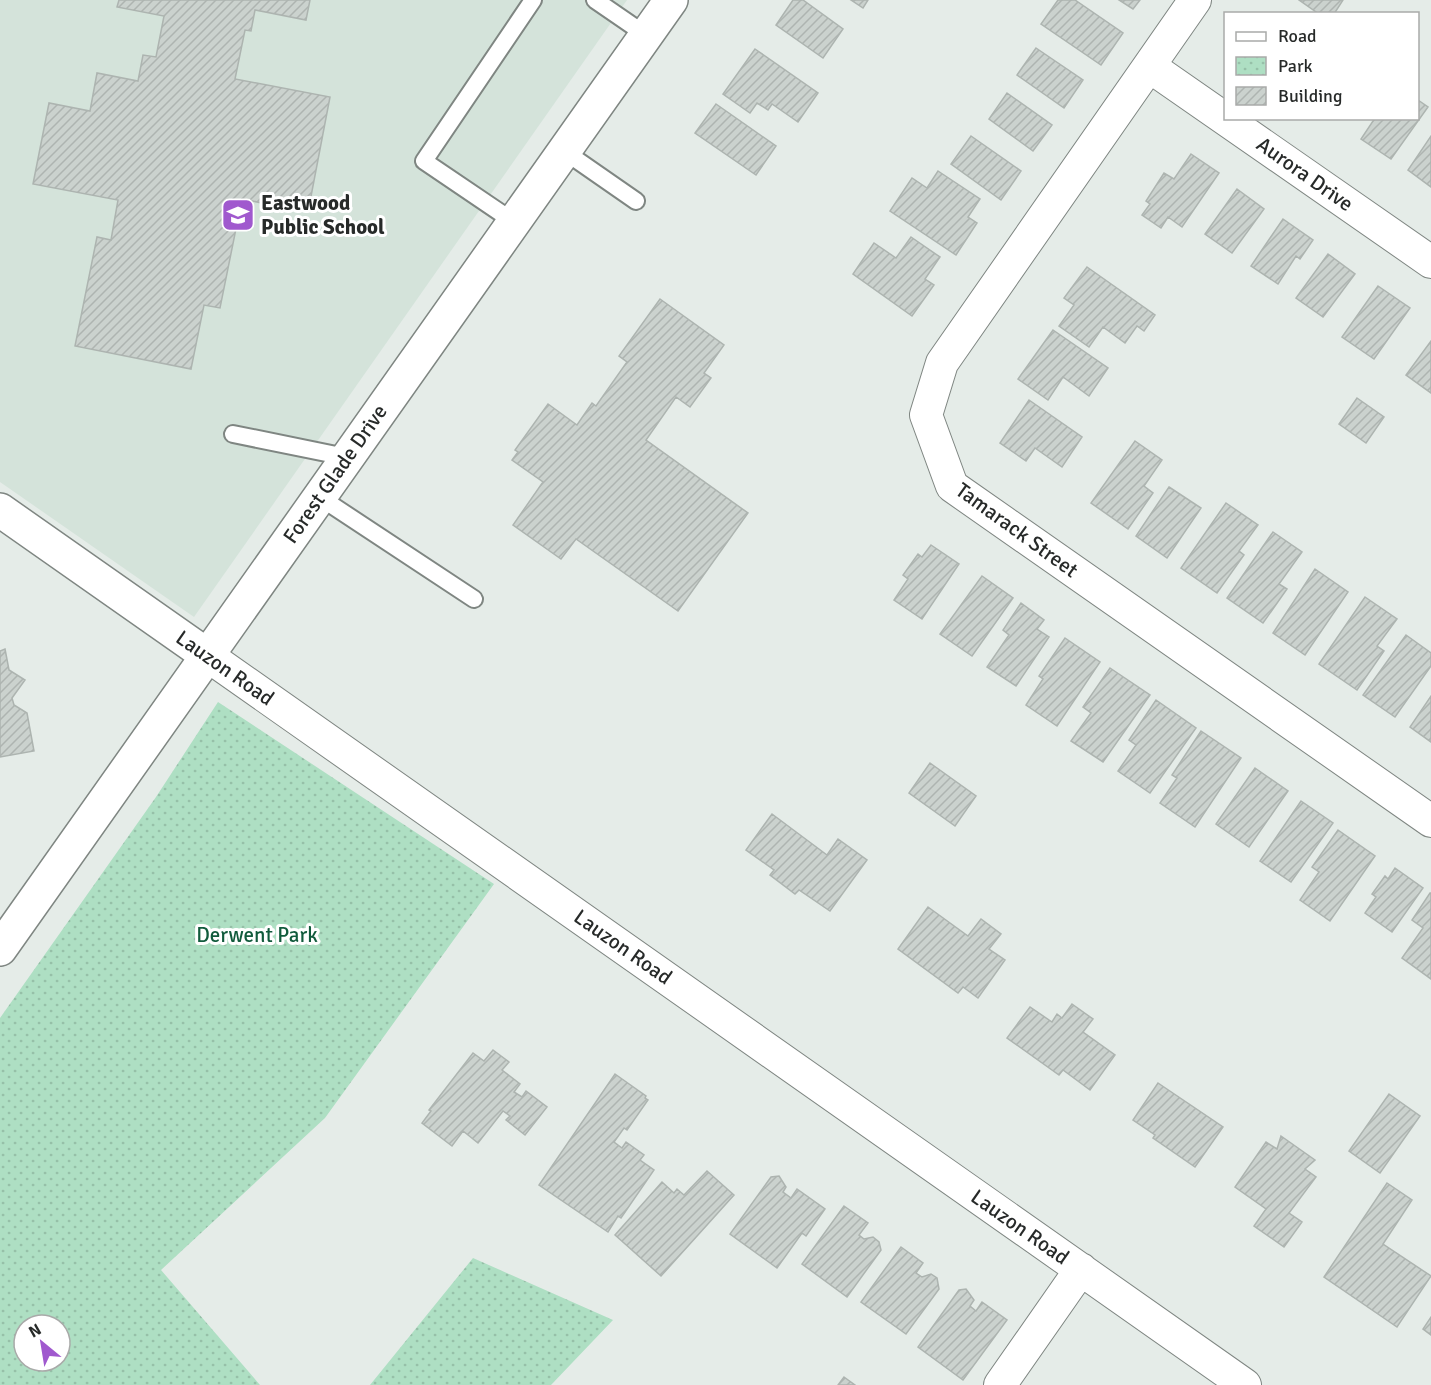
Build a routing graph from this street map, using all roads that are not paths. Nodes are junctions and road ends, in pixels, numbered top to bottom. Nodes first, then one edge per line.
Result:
1 (533, 0) edge
2 (595, 0) edge
3 (671, 0) edge
4 (1195, 0) edge
5 (646, 34) junction
6 (1149, 66) junction
7 (1224, 118) edge
8 (1227, 120) edge
9 (564, 151) junction
10 (636, 201) dead end
11 (514, 222) junction
12 (1431, 262) edge
13 (233, 434) dead end
14 (346, 457) junction
15 (318, 496) junction
16 (0, 510) edge
17 (474, 599) dead end
18 (208, 656) junction
19 (1431, 821) edge
20 (0, 949) edge
21 (1080, 1269) junction
22 (1000, 1385) edge
23 (1245, 1385) edge

1 - 11 lane
2 - 5 lane
3 - 5 street, Forest Glade Drive
4 - 6 street, Tamarack Street
5 - 9 street, Forest Glade Drive
6 - 7 street, Aurora Drive
6 - 19 street, Tamarack Street
8 - 12 street, Aurora Drive
9 - 10 lane
9 - 11 street, Forest Glade Drive
11 - 14 street, Forest Glade Drive
13 - 14 lane
14 - 15 street, Forest Glade Drive
15 - 17 lane
15 - 18 street, Forest Glade Drive
16 - 18 street, Lauzon Road
18 - 20 street, Forest Glade Drive
18 - 21 street, Lauzon Road
21 - 22 street
21 - 23 street, Lauzon Road

